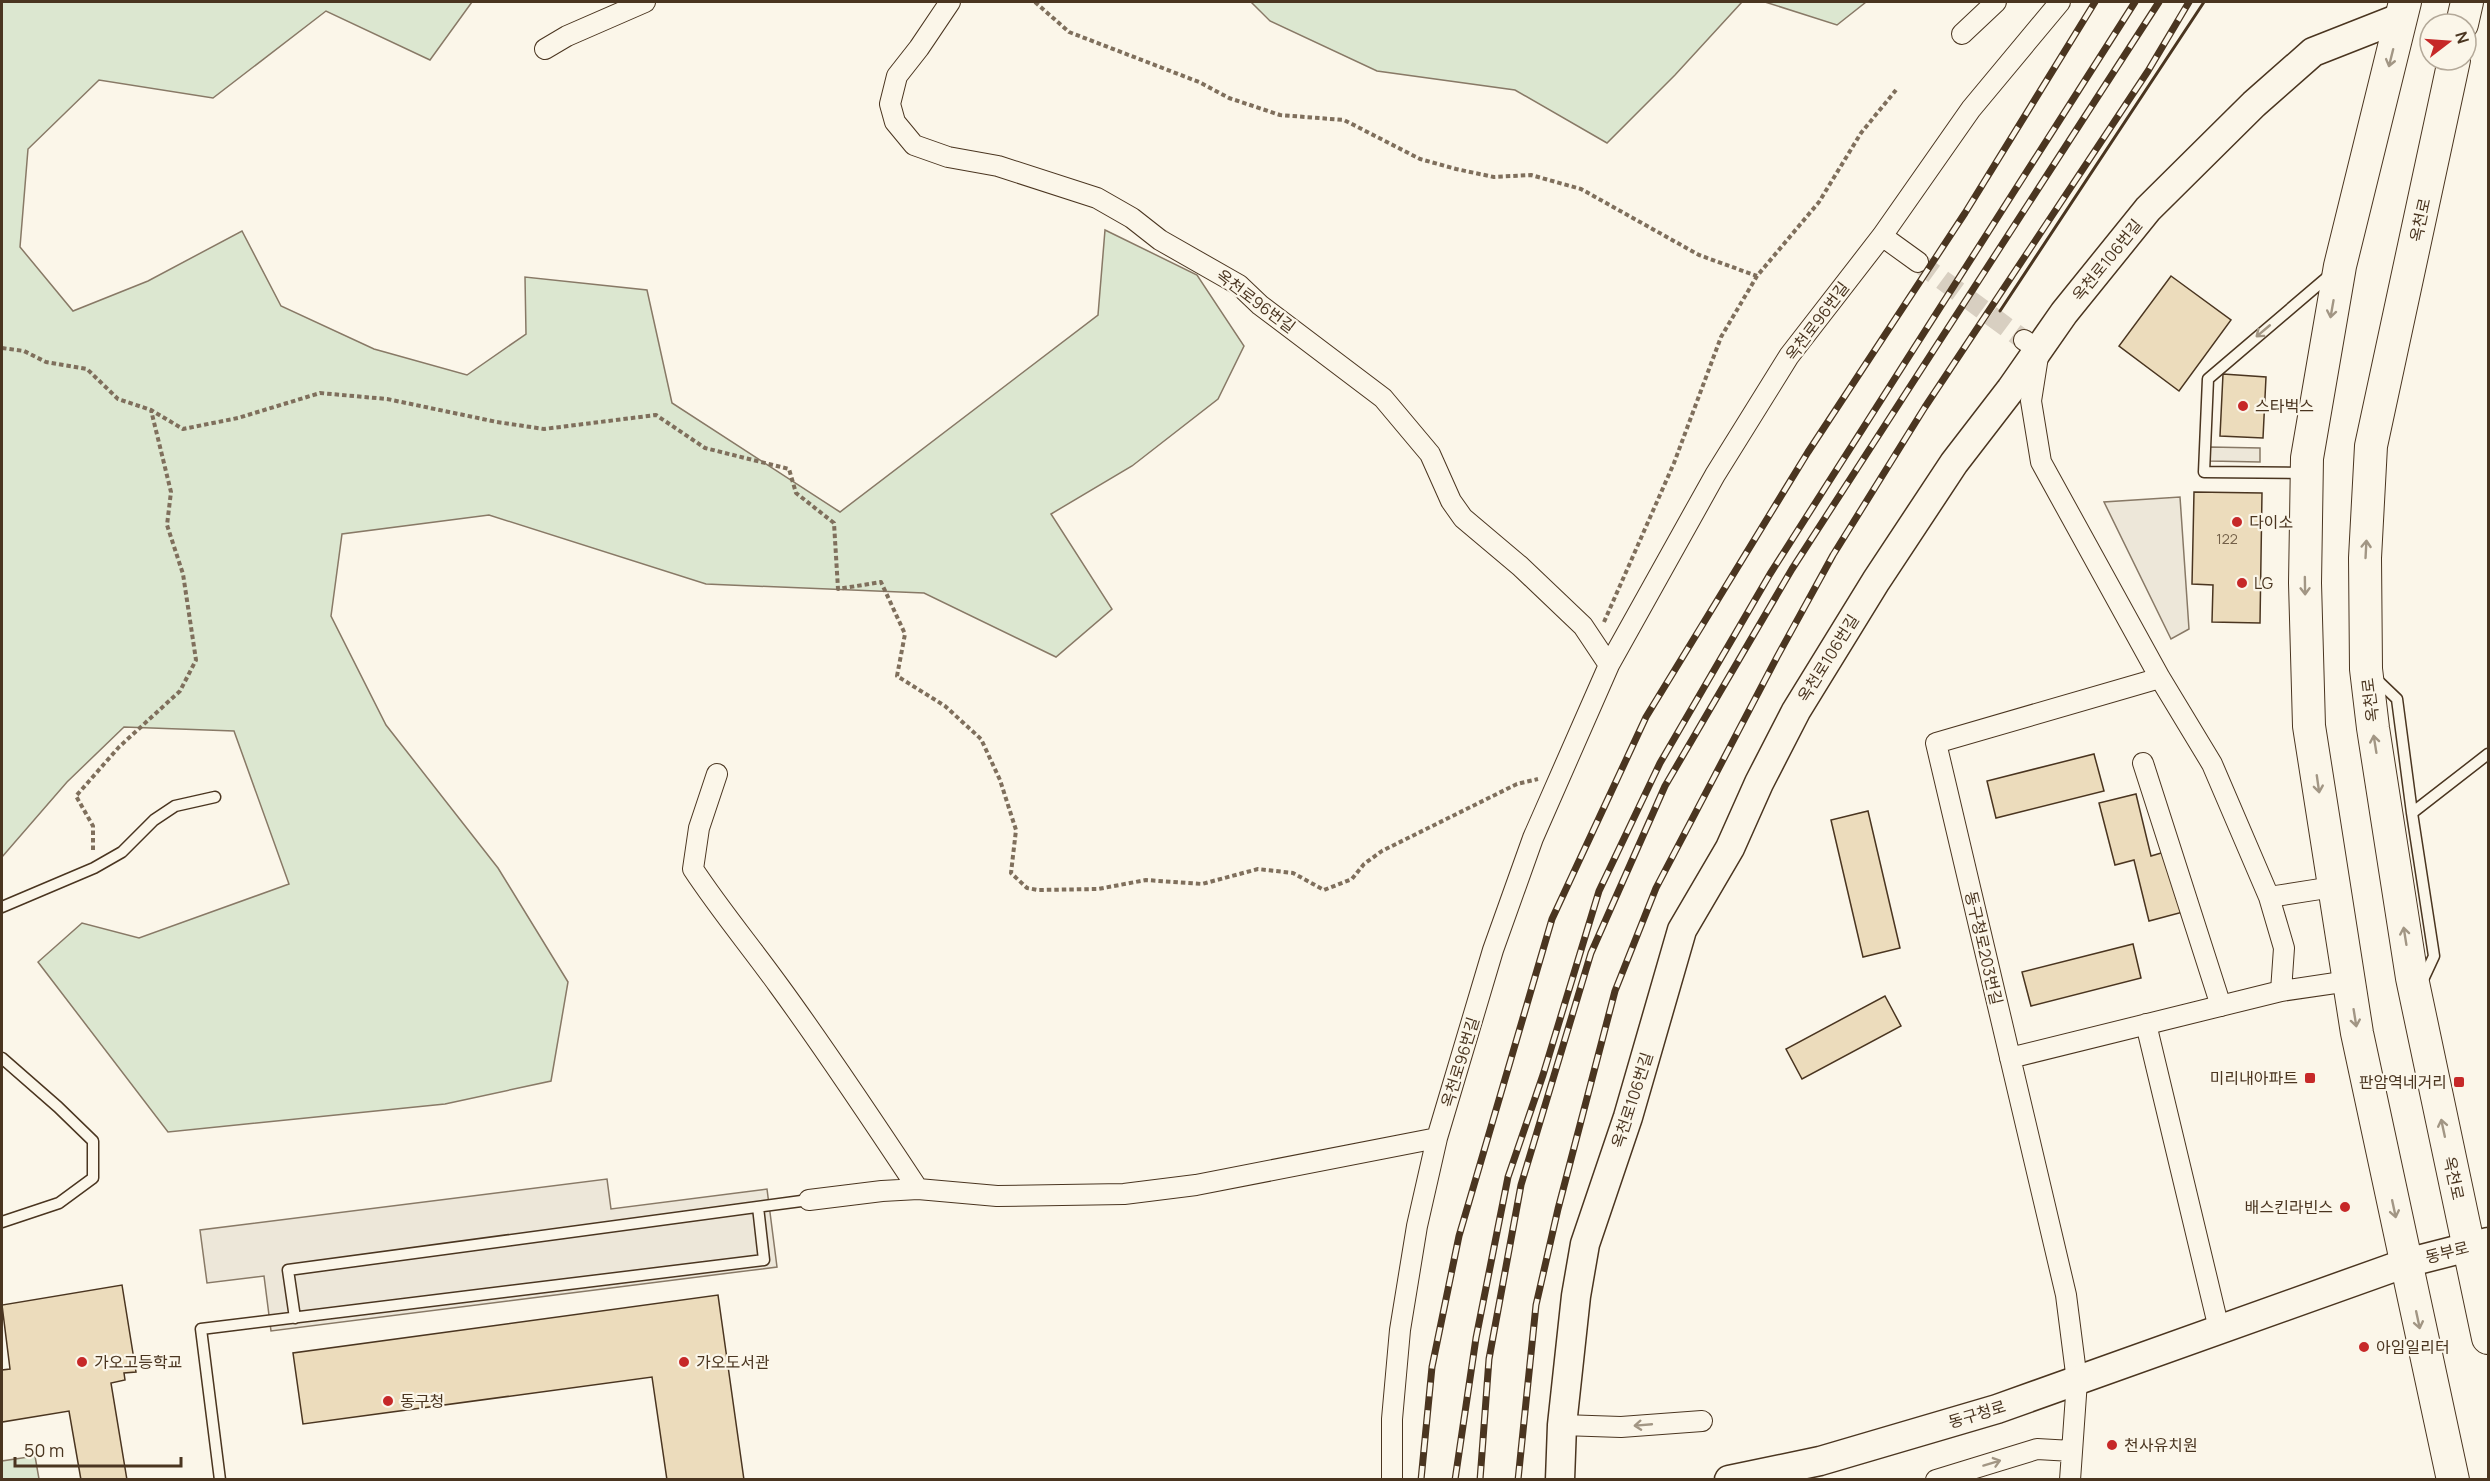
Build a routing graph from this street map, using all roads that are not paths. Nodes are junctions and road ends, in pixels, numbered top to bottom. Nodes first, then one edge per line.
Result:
1 (645, 2) edge
2 (950, 2) edge
3 (1996, 2) edge
4 (2060, 2) edge
5 (2403, 9) edge
6 (1962, 34) dead end
7 (545, 49) dead end
8 (2451, 72) edge
9 (1882, 236) junction
10 (1918, 262) tunnel mouth
11 (2340, 266) junction
12 (2032, 345) junction
13 (2307, 473) junction
14 (1611, 661) junction
15 (2366, 669) junction
16 (2160, 678) junction
17 (2488, 754) edge
18 (2143, 763) dead end
19 (717, 774) dead end
20 (215, 796) dead end
21 (2412, 813) junction
22 (2333, 887) junction
23 (2269, 897) junction
24 (2, 907) edge
25 (2349, 981) junction
26 (2281, 991) junction
27 (2416, 996) junction
28 (2221, 1006) junction
29 (2146, 1024) junction
30 (2, 1058) edge
31 (2010, 1058) junction
32 (1437, 1138) junction
33 (918, 1189) junction
34 (809, 1200) joint
35 (758, 1207) junction
36 (2, 1222) edge
37 (2479, 1244) edge
38 (2406, 1263) junction
39 (295, 1318) junction
40 (2219, 1329) junction
41 (2488, 1338) edge
42 (2077, 1381) junction
43 (1702, 1420) dead end
44 (1563, 1425) junction
45 (2072, 1452) junction
46 (220, 1479) edge
47 (1392, 1479) edge
48 (1560, 1479) edge
49 (1729, 1479) edge
50 (1936, 1479) edge
51 (2070, 1479) edge
52 (2453, 1479) edge

1 - 7 street
2 - 14 street, 옥천로96번길
3 - 6 street
4 - 9 street, 옥천로96번길
5 -> 11 main road
5 - 12 street, 옥천로106번길
15 -> 8 main road, 옥천로
9 - 10 street
9 - 14 street, 옥천로96번길
11 -> 13 main road
11 -> 13 lane
12 - 16 street
12 - 44 street, 옥천로106번길
13 -> 22 main road
14 - 32 street, 옥천로96번길
15 - 21 lane
27 -> 15 main road, 옥천로
16 - 23 street
16 - 31 street, 동구청로203번길
17 - 21 lane
18 - 28 street
19 - 33 street
20 - 24 lane
21 - 27 lane
22 - 23 street
22 - 25 main road
23 - 26 street
25 - 26 street
25 -> 38 main road
26 - 28 street
37 -> 27 main road, 옥천로
28 - 29 street
29 - 31 street
29 - 40 street
30 - 36 lane
31 - 42 street, 동구청로203번길
32 - 33 street
32 - 47 street, 옥천로96번길
33 - 34 street
34 - 35 lane
35 - 39 lane
35 - 39 lane
37 - 38 street, 동부로
37 - 41 main road, 옥천로
38 - 40 street, 동구청로
38 -> 52 main road
39 - 46 lane
40 - 42 street, 동구청로
42 - 45 street, 동구청로203번길
42 - 49 street, 동구청로
43 -> 44 street
44 - 48 street, 옥천로106번길
50 -> 45 street
45 - 51 street, 동구청로203번길

